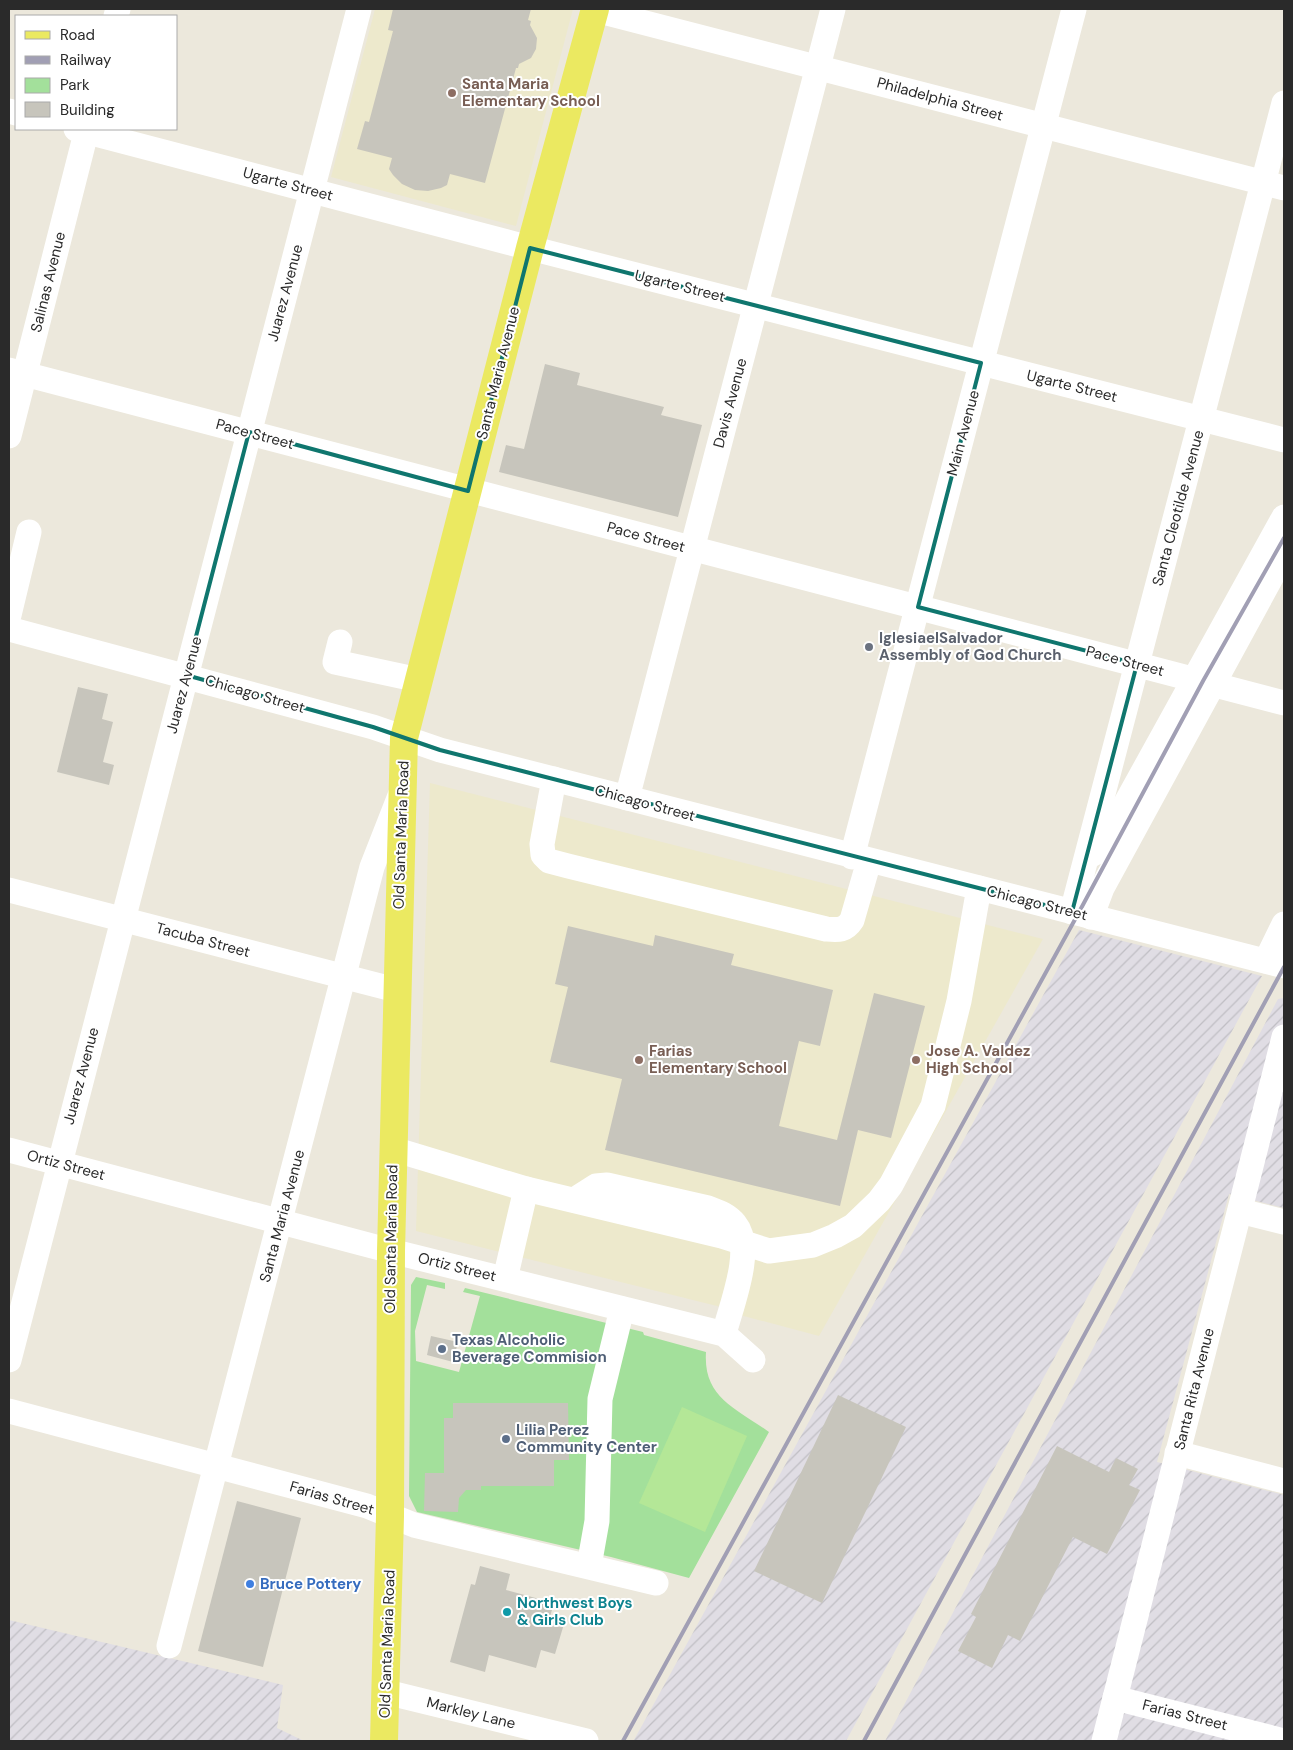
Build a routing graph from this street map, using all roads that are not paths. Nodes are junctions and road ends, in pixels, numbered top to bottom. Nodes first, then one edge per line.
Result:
1 (359, 9) edge
2 (595, 9) edge
3 (833, 9) edge
4 (1074, 9) edge
5 (818, 67) junction
6 (1284, 104) edge
7 (1043, 126) junction
8 (83, 130) edge
9 (1274, 186) edge
10 (312, 190) junction
11 (530, 248) junction
12 (756, 305) junction
13 (981, 363) junction
14 (17, 372) edge
15 (1202, 419) junction
16 (249, 432) junction
17 (9, 436) edge
18 (1284, 440) edge
19 (468, 491) junction
20 (1284, 517) edge
21 (29, 532) dead end
22 (692, 549) junction
23 (1284, 554) edge
24 (917, 607) junction
25 (9, 615) edge
26 (9, 629) edge
27 (340, 642) dead end
28 (1137, 664) junction
29 (186, 675) junction
30 (419, 680) junction
31 (1203, 681) junction
32 (1284, 702) edge
33 (404, 738) junction
34 (554, 779) junction
35 (402, 788) junction
36 (627, 798) junction
37 (861, 859) junction
38 (1086, 861) junction
39 (980, 888) junction
40 (9, 890) edge
41 (1082, 915) junction
42 (123, 919) junction
43 (1284, 924) edge
44 (1275, 964) edge
45 (344, 976) junction
46 (396, 990) junction
47 (1284, 1037) edge
48 (393, 1149) junction
49 (9, 1150) edge
50 (58, 1163) junction
51 (526, 1189) junction
52 (1240, 1211) junction
53 (280, 1221) junction
54 (1284, 1222) edge
55 (743, 1244) junction
56 (390, 1251) junction
57 (505, 1279) junction
58 (622, 1309) junction
59 (724, 1334) junction
60 (9, 1360) edge
61 (752, 1360) dead end
62 (9, 1411) edge
63 (1177, 1453) junction
64 (216, 1466) junction
65 (1284, 1481) edge
66 (390, 1516) junction
67 (589, 1566) junction
68 (656, 1583) dead end
69 (169, 1646) dead end
70 (386, 1692) junction
71 (1115, 1698) junction
72 (384, 1741) edge
73 (586, 1741) edge
74 (1104, 1741) edge
75 (1284, 1741) edge

1 - 10 street, Juarez Avenue
2 - 5 street, Philadelphia Street
2 - 11 main road, Santa Maria Avenue
3 - 5 street, Davis Avenue
4 - 7 street, Main Avenue
5 - 7 street, Philadelphia Street
5 - 12 street, Davis Avenue
6 - 9 street, Santa Cleotilde Avenue
7 - 9 street, Philadelphia Street
7 - 13 street, Main Avenue
8 - 10 street, Ugarte Street
8 - 14 street, Salinas Avenue
9 - 15 street, Santa Cleotilde Avenue
10 - 11 street, Ugarte Street
10 - 16 street, Juarez Avenue
11 - 12 street, Ugarte Street
11 - 19 main road, Santa Maria Avenue
12 - 13 street, Ugarte Street
12 - 22 street, Davis Avenue
13 - 15 street, Ugarte Street
13 - 24 street, Main Avenue
14 - 16 street, Pace Street
14 - 17 street, Salinas Avenue
15 - 18 street, Ugarte Street
15 - 28 street, Santa Cleotilde Avenue
16 - 19 street, Pace Street
16 - 29 street, Juarez Avenue
19 - 22 street, Pace Street
19 - 30 main road, Santa Maria Avenue
20 - 31 street
21 - 25 street
22 - 24 street, Pace Street
22 - 36 street, Davis Avenue
23 - 31 street
24 - 28 street, Pace Street
24 - 37 street, Main Avenue
26 - 29 street, Chicago Street
27 - 30 street
28 - 31 street, Pace Street
28 - 38 street, Santa Cleotilde Avenue
29 - 33 street, Chicago Street
29 - 42 street, Juarez Avenue
30 - 33 main road, Santa Maria Avenue
31 - 32 street, Pace Street
31 - 38 street
31 - 41 street
33 - 34 street, Chicago Street
33 - 35 main road, Old Santa Maria Road
34 - 36 street, Chicago Street
34 - 37 street, Main Avenue
35 - 45 street, Santa Maria Avenue
35 - 46 main road, Old Santa Maria Road
36 - 37 street, Chicago Street
37 - 39 street, Chicago Street
38 - 41 street, Santa Cleotilde Avenue
39 - 41 street, Chicago Street
39 - 55 street
40 - 42 street, Tacuba Street
41 - 44 street, Chicago Street
42 - 45 street, Tacuba Street
42 - 50 street, Juarez Avenue
43 - 44 street
45 - 46 street, Tacuba Street
45 - 53 street, Santa Maria Avenue
46 - 48 main road, Old Santa Maria Road
47 - 52 street, Santa Rita Avenue
48 - 51 street
48 - 56 main road, Old Santa Maria Road
49 - 50 street, Ortiz Street
50 - 53 street, Ortiz Street
50 - 60 street, Juarez Avenue
51 - 55 street
51 - 57 street
52 - 54 street
52 - 63 street, Santa Rita Avenue
53 - 56 street, Ortiz Street
53 - 64 street, Santa Maria Avenue
55 - 59 street
56 - 57 street, Ortiz Street
56 - 66 main road, Old Santa Maria Road
57 - 58 street, Ortiz Street
58 - 59 street, Ortiz Street
58 - 67 street
59 - 61 street, Ortiz Street
62 - 64 street, Farias Street
63 - 65 street
63 - 71 street, Santa Rita Avenue
64 - 66 street, Farias Street
64 - 69 street, Santa Maria Avenue
66 - 67 street, Farias Street
66 - 70 main road, Old Santa Maria Road
67 - 68 street, Farias Street
70 - 72 main road, Old Santa Maria Road
70 - 73 street, Markley Lane
71 - 74 street, Santa Rita Avenue
71 - 75 street, Farias Street

